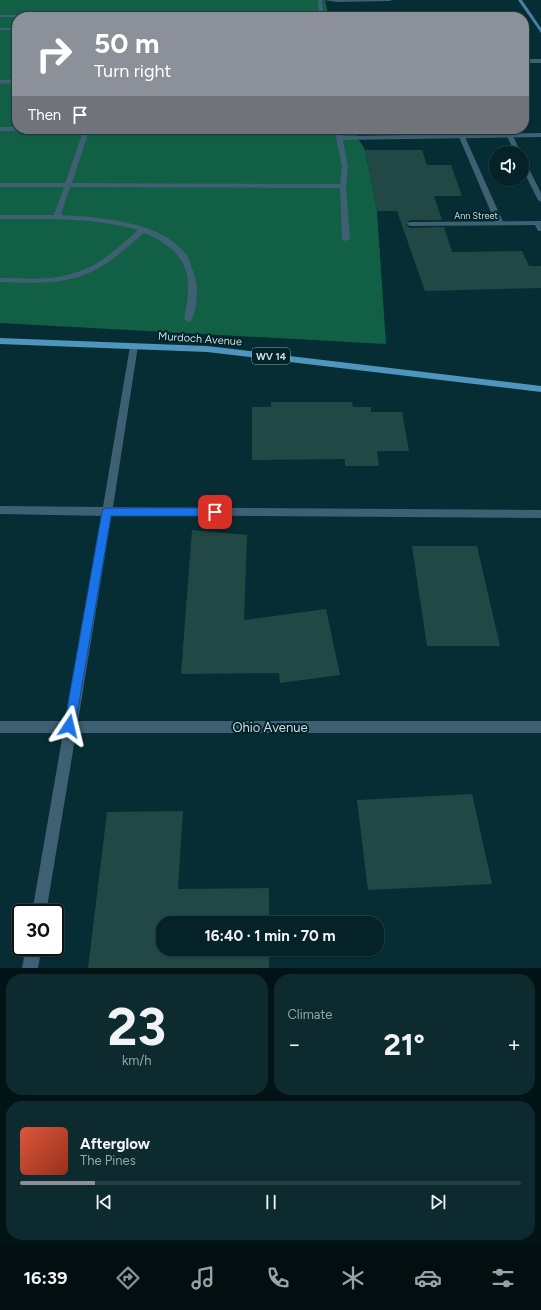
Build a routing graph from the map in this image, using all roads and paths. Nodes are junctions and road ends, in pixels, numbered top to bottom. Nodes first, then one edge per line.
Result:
1 (320, 0) edge
2 (326, 0) edge
3 (390, 0) edge
4 (520, 0) edge
5 (322, 12) edge
6 (528, 12) edge
7 (529, 14) edge
8 (0, 16) edge
9 (12, 16) edge
10 (0, 29) edge
11 (12, 29) edge
12 (541, 32) edge
13 (529, 61) edge
14 (541, 61) edge
15 (0, 82) edge
16 (12, 82) edge
17 (0, 129) edge
18 (12, 129) edge
19 (85, 134) edge
20 (339, 134) edge
21 (541, 135) edge
22 (462, 136) junction
23 (510, 136) junction
24 (339, 138) junction
25 (515, 146) edge
26 (529, 175) edge
27 (0, 185) edge
28 (67, 185) junction
29 (343, 186) junction
30 (541, 200) edge
31 (56, 217) junction
32 (0, 218) edge
33 (410, 224) dead end
34 (500, 224) junction
35 (540, 225) edge
36 (143, 230) junction
37 (346, 239) dead end
38 (0, 280) edge
39 (188, 319) dead end
40 (0, 340) edge
41 (134, 346) junction
42 (541, 389) edge
43 (0, 510) edge
44 (107, 512) junction
45 (541, 514) edge
46 (69, 726) junction
47 (0, 727) edge
48 (541, 727) edge
49 (40, 904) edge
50 (32, 956) edge
51 (30, 968) edge

1 - 5 street
2 - 3 street
4 - 6 street
7 - 12 street
8 - 9 street
10 - 11 street
13 - 14 street
15 - 16 street
17 - 18 street
19 - 28 street
20 - 24 street
21 - 23 street
22 - 23 street
22 - 24 street
22 - 34 street
23 - 25 street
24 - 29 street
26 - 30 street
27 - 28 street
28 - 29 street
28 - 31 street
29 - 37 street
31 - 32 street
31 - 36 street
33 - 34 street, Ann Street
34 - 35 street, Ann Street
36 - 38 street
36 - 39 street
40 - 41 main road, Murdoch Avenue / WV 14
41 - 42 main road, Murdoch Avenue / WV 14
41 - 44 street
43 - 44 street
44 - 45 street
44 - 46 street
46 - 47 street, Ohio Avenue
46 - 48 street, Ohio Avenue
46 - 49 street
50 - 51 street

